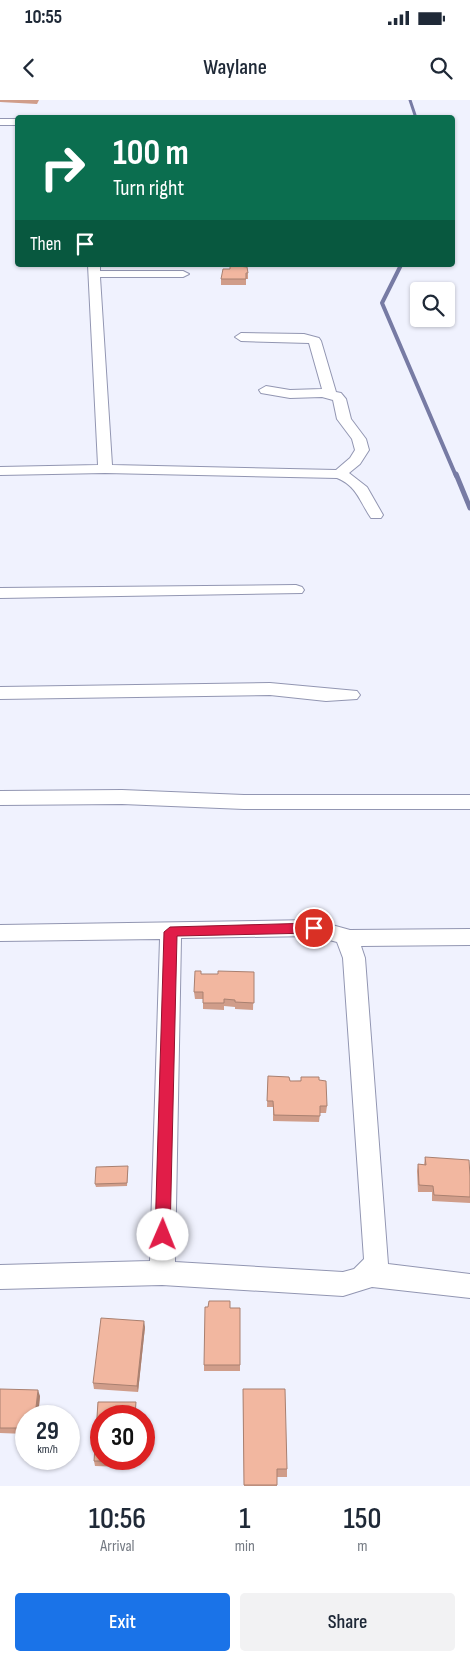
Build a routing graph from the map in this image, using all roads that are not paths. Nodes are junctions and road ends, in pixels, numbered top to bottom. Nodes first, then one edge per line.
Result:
1 (0, 122) edge
2 (15, 122) edge
3 (94, 270) edge
4 (183, 274) dead end
5 (241, 337) dead end
6 (266, 390) dead end
7 (330, 394) junction
8 (105, 470) junction
9 (0, 471) edge
10 (339, 474) junction
11 (376, 515) dead end
12 (296, 590) dead end
13 (0, 593) edge
14 (0, 693) edge
15 (351, 695) dead end
16 (0, 798) edge
17 (470, 802) edge
18 (170, 932) junction
19 (0, 933) edge
20 (470, 937) edge
21 (346, 938) junction
22 (162, 1273) junction
23 (370, 1274) junction
24 (0, 1277) edge
25 (470, 1286) edge

1 - 2 street
3 - 4 street
3 - 8 street
5 - 7 street
6 - 7 street
7 - 10 street
8 - 9 street
8 - 10 street
10 - 11 street
12 - 13 street
14 - 15 street
16 - 17 street
18 - 19 street
18 - 21 street
18 - 22 street
20 - 21 street
21 - 23 street
22 - 23 street
22 - 24 street
23 - 25 street

